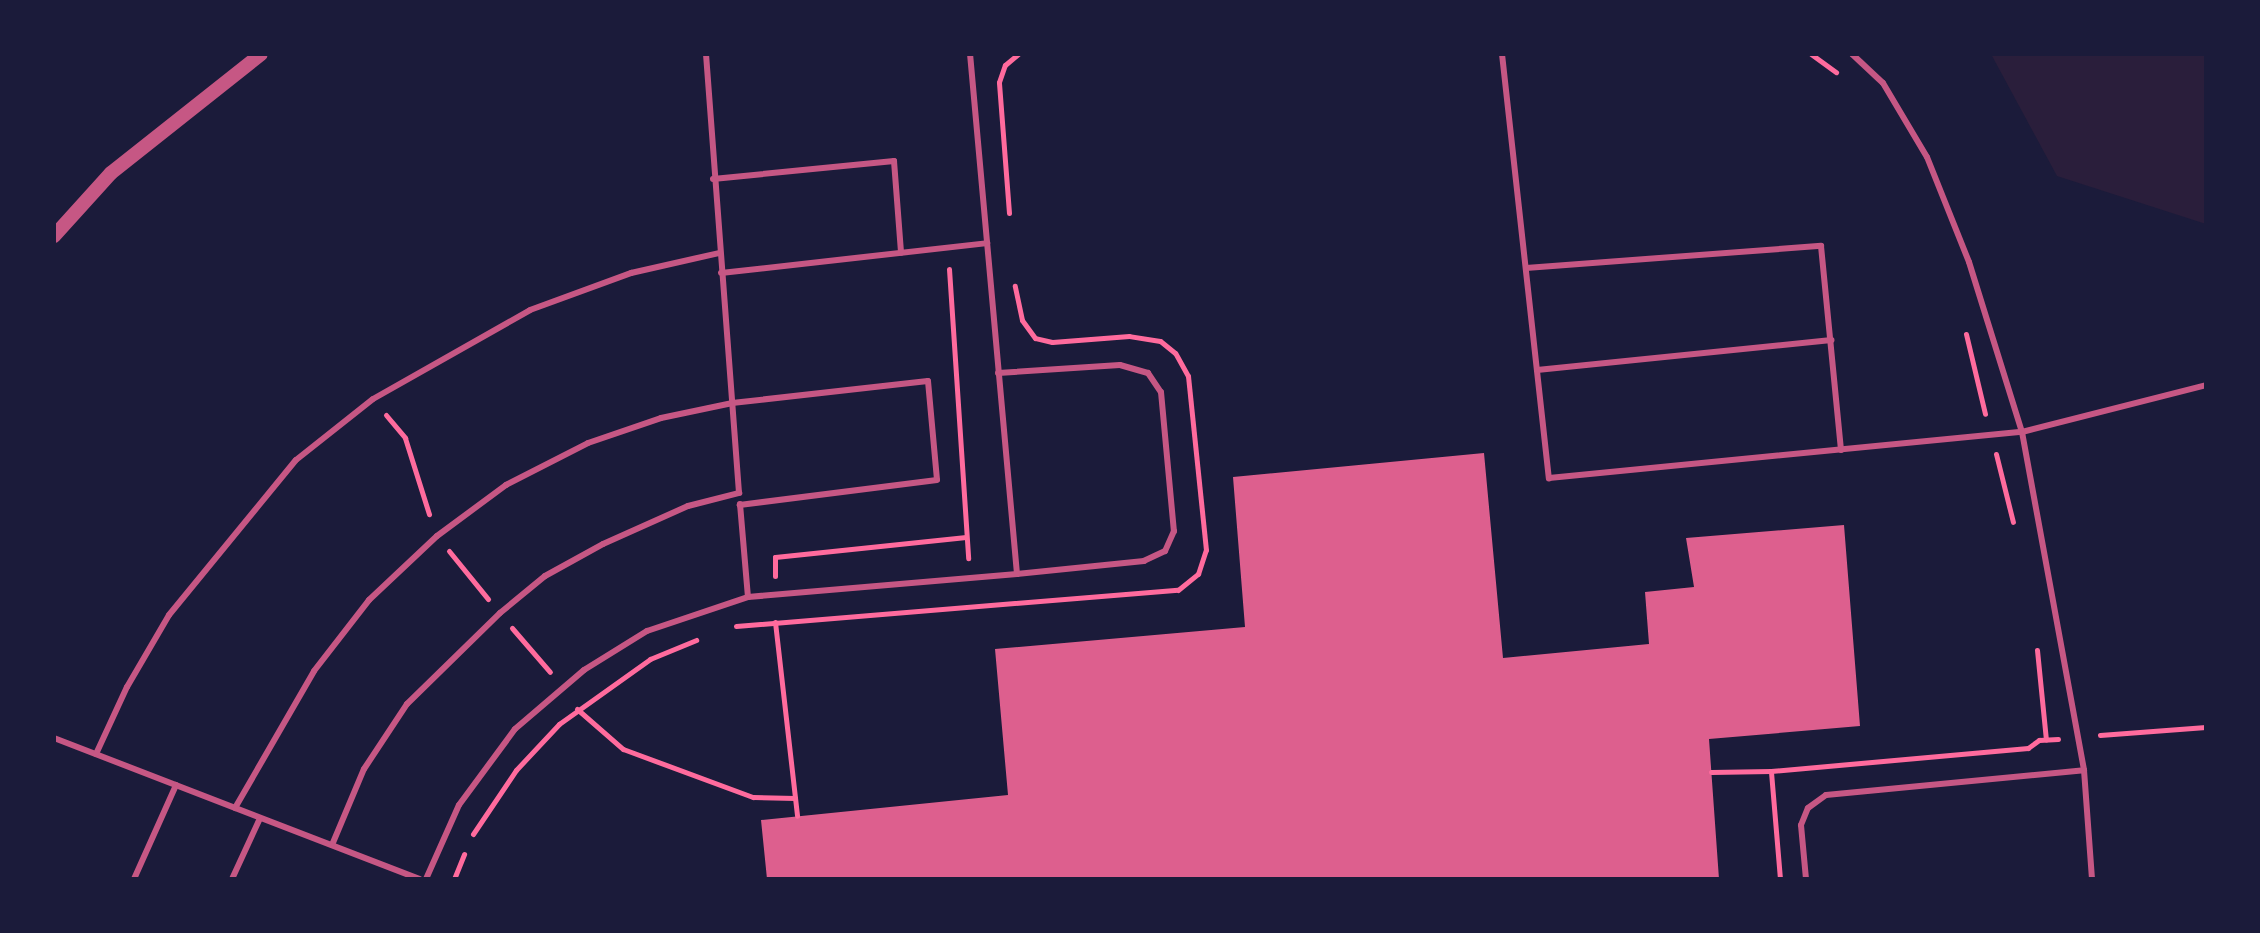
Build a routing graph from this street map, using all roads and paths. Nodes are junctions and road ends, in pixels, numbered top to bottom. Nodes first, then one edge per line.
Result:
1 (261, 54) edge
2 (706, 54) edge
3 (970, 54) edge
4 (1018, 54) edge
5 (1502, 54) edge
6 (1811, 54) edge
7 (1852, 54) edge
8 (1846, 81) dead end
9 (713, 179) junction
10 (1010, 228) dead end
11 (54, 236) edge
12 (987, 243) junction
13 (947, 248) junction
14 (719, 253) junction
15 (901, 253) junction
16 (1526, 268) junction
17 (1014, 272) dead end
18 (721, 273) junction
19 (1964, 322) dead end
20 (1831, 340) junction
21 (1537, 370) junction
22 (998, 373) junction
23 (2206, 385) edge
24 (373, 399) junction
25 (732, 403) junction
26 (2022, 432) junction
27 (1991, 435) junction
28 (1841, 450) junction
29 (739, 493) junction
30 (740, 505) junction
31 (437, 536) junction
32 (966, 537) junction
33 (2016, 537) dead end
34 (1017, 574) junction
35 (969, 578) junction
36 (775, 595) junction
37 (748, 597) junction
38 (971, 605) junction
39 (500, 613) junction
40 (775, 622) junction
41 (731, 626) dead end
42 (704, 637) dead end
43 (2036, 640) dead end
44 (563, 688) junction
45 (577, 709) junction
46 (54, 738) edge
47 (2046, 740) dead end
48 (96, 754) junction
49 (2084, 770) junction
50 (1771, 771) dead end
51 (1711, 772) dead end
52 (176, 785) junction
53 (795, 798) junction
54 (235, 808) junction
55 (797, 816) dead end
56 (260, 818) junction
57 (332, 845) junction
58 (134, 879) edge
59 (232, 879) edge
60 (423, 879) edge
61 (454, 879) edge
62 (1806, 879) edge
63 (2092, 879) edge

1 - 11 street
2 - 9 lane
3 - 12 lane
4 - 10 path
5 - 16 lane
6 - 8 path
7 - 26 lane
9 - 14 lane
9 - 15 lane
12 - 13 lane
12 - 22 lane
13 - 15 lane
13 - 32 path
14 - 18 lane
14 - 24 lane
15 - 18 lane
16 - 20 lane
16 - 21 lane
17 - 38 path
18 - 25 lane
19 - 27 path
20 - 21 lane
20 - 28 lane
21 - 28 lane
22 - 34 lane
22 - 34 lane
23 - 26 lane
24 - 31 path
24 - 48 lane
25 - 29 lane
25 - 30 lane
25 - 31 lane
26 - 27 lane
26 - 49 lane
27 - 28 lane
27 - 33 path
29 - 30 lane
29 - 39 lane
30 - 37 lane
31 - 39 path
31 - 54 lane
32 - 35 path
32 - 36 path
34 - 35 lane
35 - 36 lane
35 - 38 path
36 - 37 lane
36 - 40 path
37 - 44 lane
38 - 40 path
39 - 44 path
39 - 57 lane
40 - 41 path
40 - 53 path
42 - 45 path
43 - 47 path
44 - 45 path
44 - 60 lane
45 - 53 path
45 - 61 path
46 - 48 lane
48 - 52 lane
49 - 62 lane
49 - 63 lane
50 - 51 path
52 - 54 lane
52 - 58 lane
53 - 55 path
54 - 56 lane
56 - 57 lane
56 - 59 lane
57 - 60 lane

